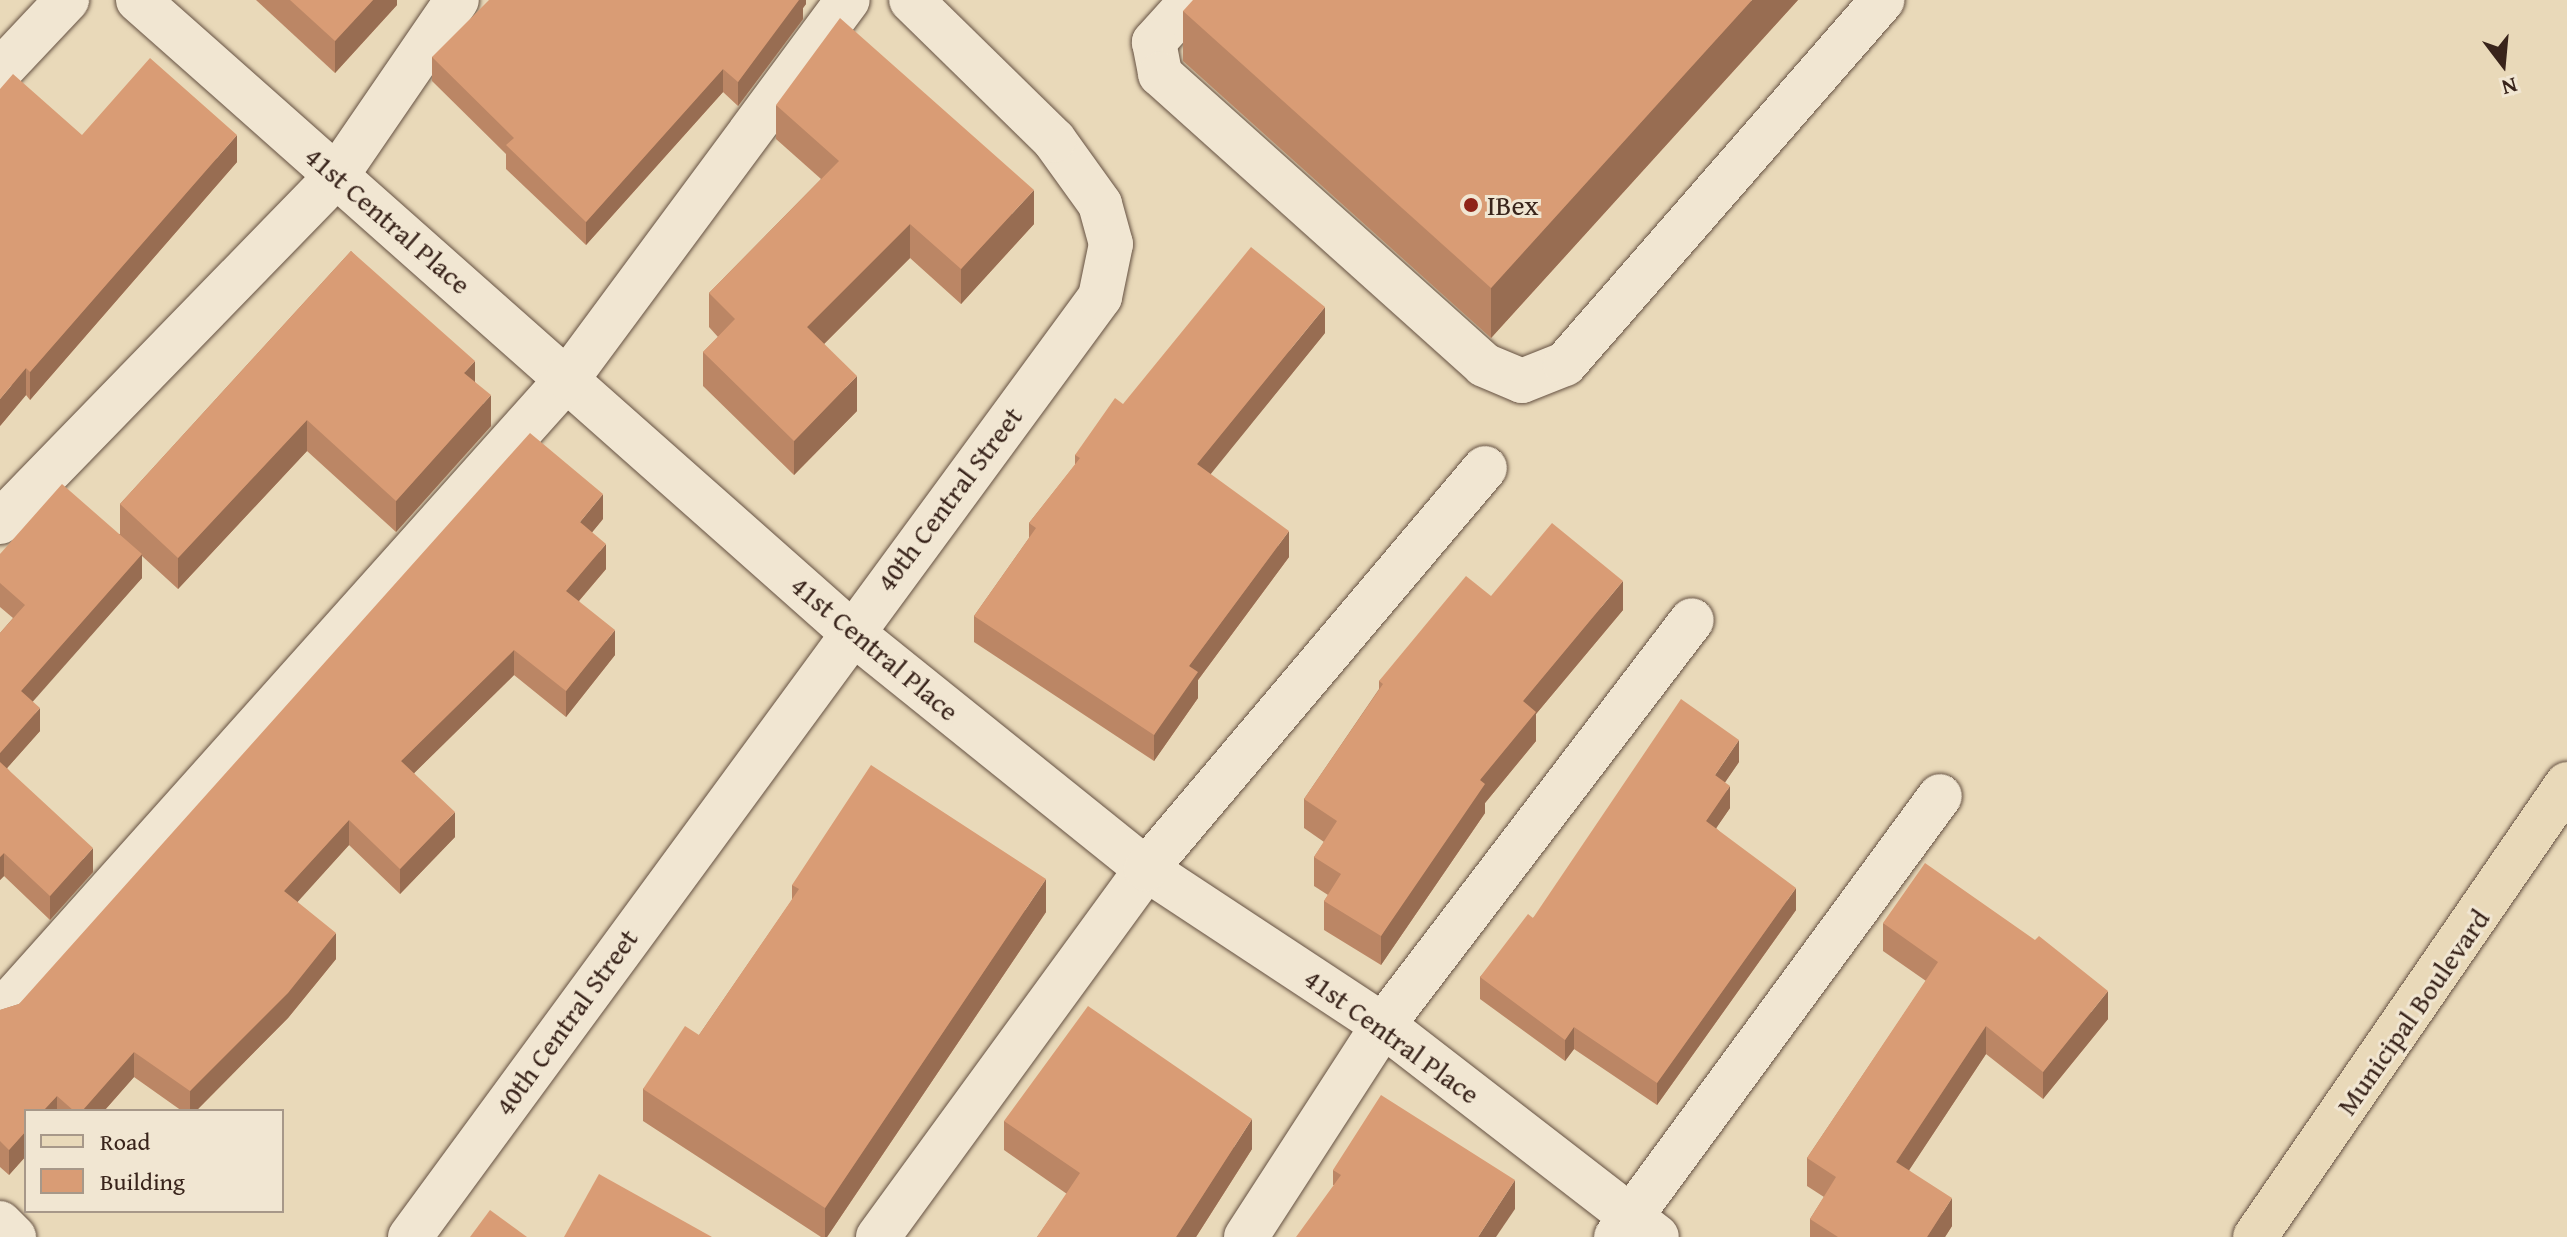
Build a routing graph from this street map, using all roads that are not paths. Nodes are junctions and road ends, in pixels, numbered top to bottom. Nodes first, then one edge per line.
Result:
1 (67, 0) edge
2 (138, 0) edge
3 (457, 0) edge
4 (848, 0) edge
5 (911, 0) edge
6 (1192, 0) edge
7 (1883, 0) edge
8 (0, 71) edge
9 (337, 175) junction
10 (568, 378) junction
11 (1485, 468) dead end
12 (0, 522) edge
13 (1692, 620) dead end
14 (850, 631) junction
15 (2567, 784) edge
16 (1940, 796) dead end
17 (1146, 869) junction
18 (0, 1013) edge
19 (1383, 1025) junction
20 (0, 1223) edge
21 (1635, 1230) edge
22 (14, 1237) edge
23 (410, 1237) edge
24 (878, 1237) edge
25 (1246, 1237) edge
26 (2255, 1237) edge

1 - 8 street
2 - 9 street, 41st Central Place
3 - 9 street
4 - 10 street
5 - 14 street, 40th Central Street
6 - 7 street
9 - 10 street, 41st Central Place
9 - 12 street
10 - 14 street, 41st Central Place
10 - 18 street
11 - 17 street
13 - 19 street
14 - 17 street, 41st Central Place
14 - 23 street, 40th Central Street
15 - 26 main road, Municipal Boulevard
16 - 21 street
17 - 19 street, 41st Central Place
17 - 24 street
19 - 21 street, 41st Central Place
19 - 25 street
20 - 22 street

